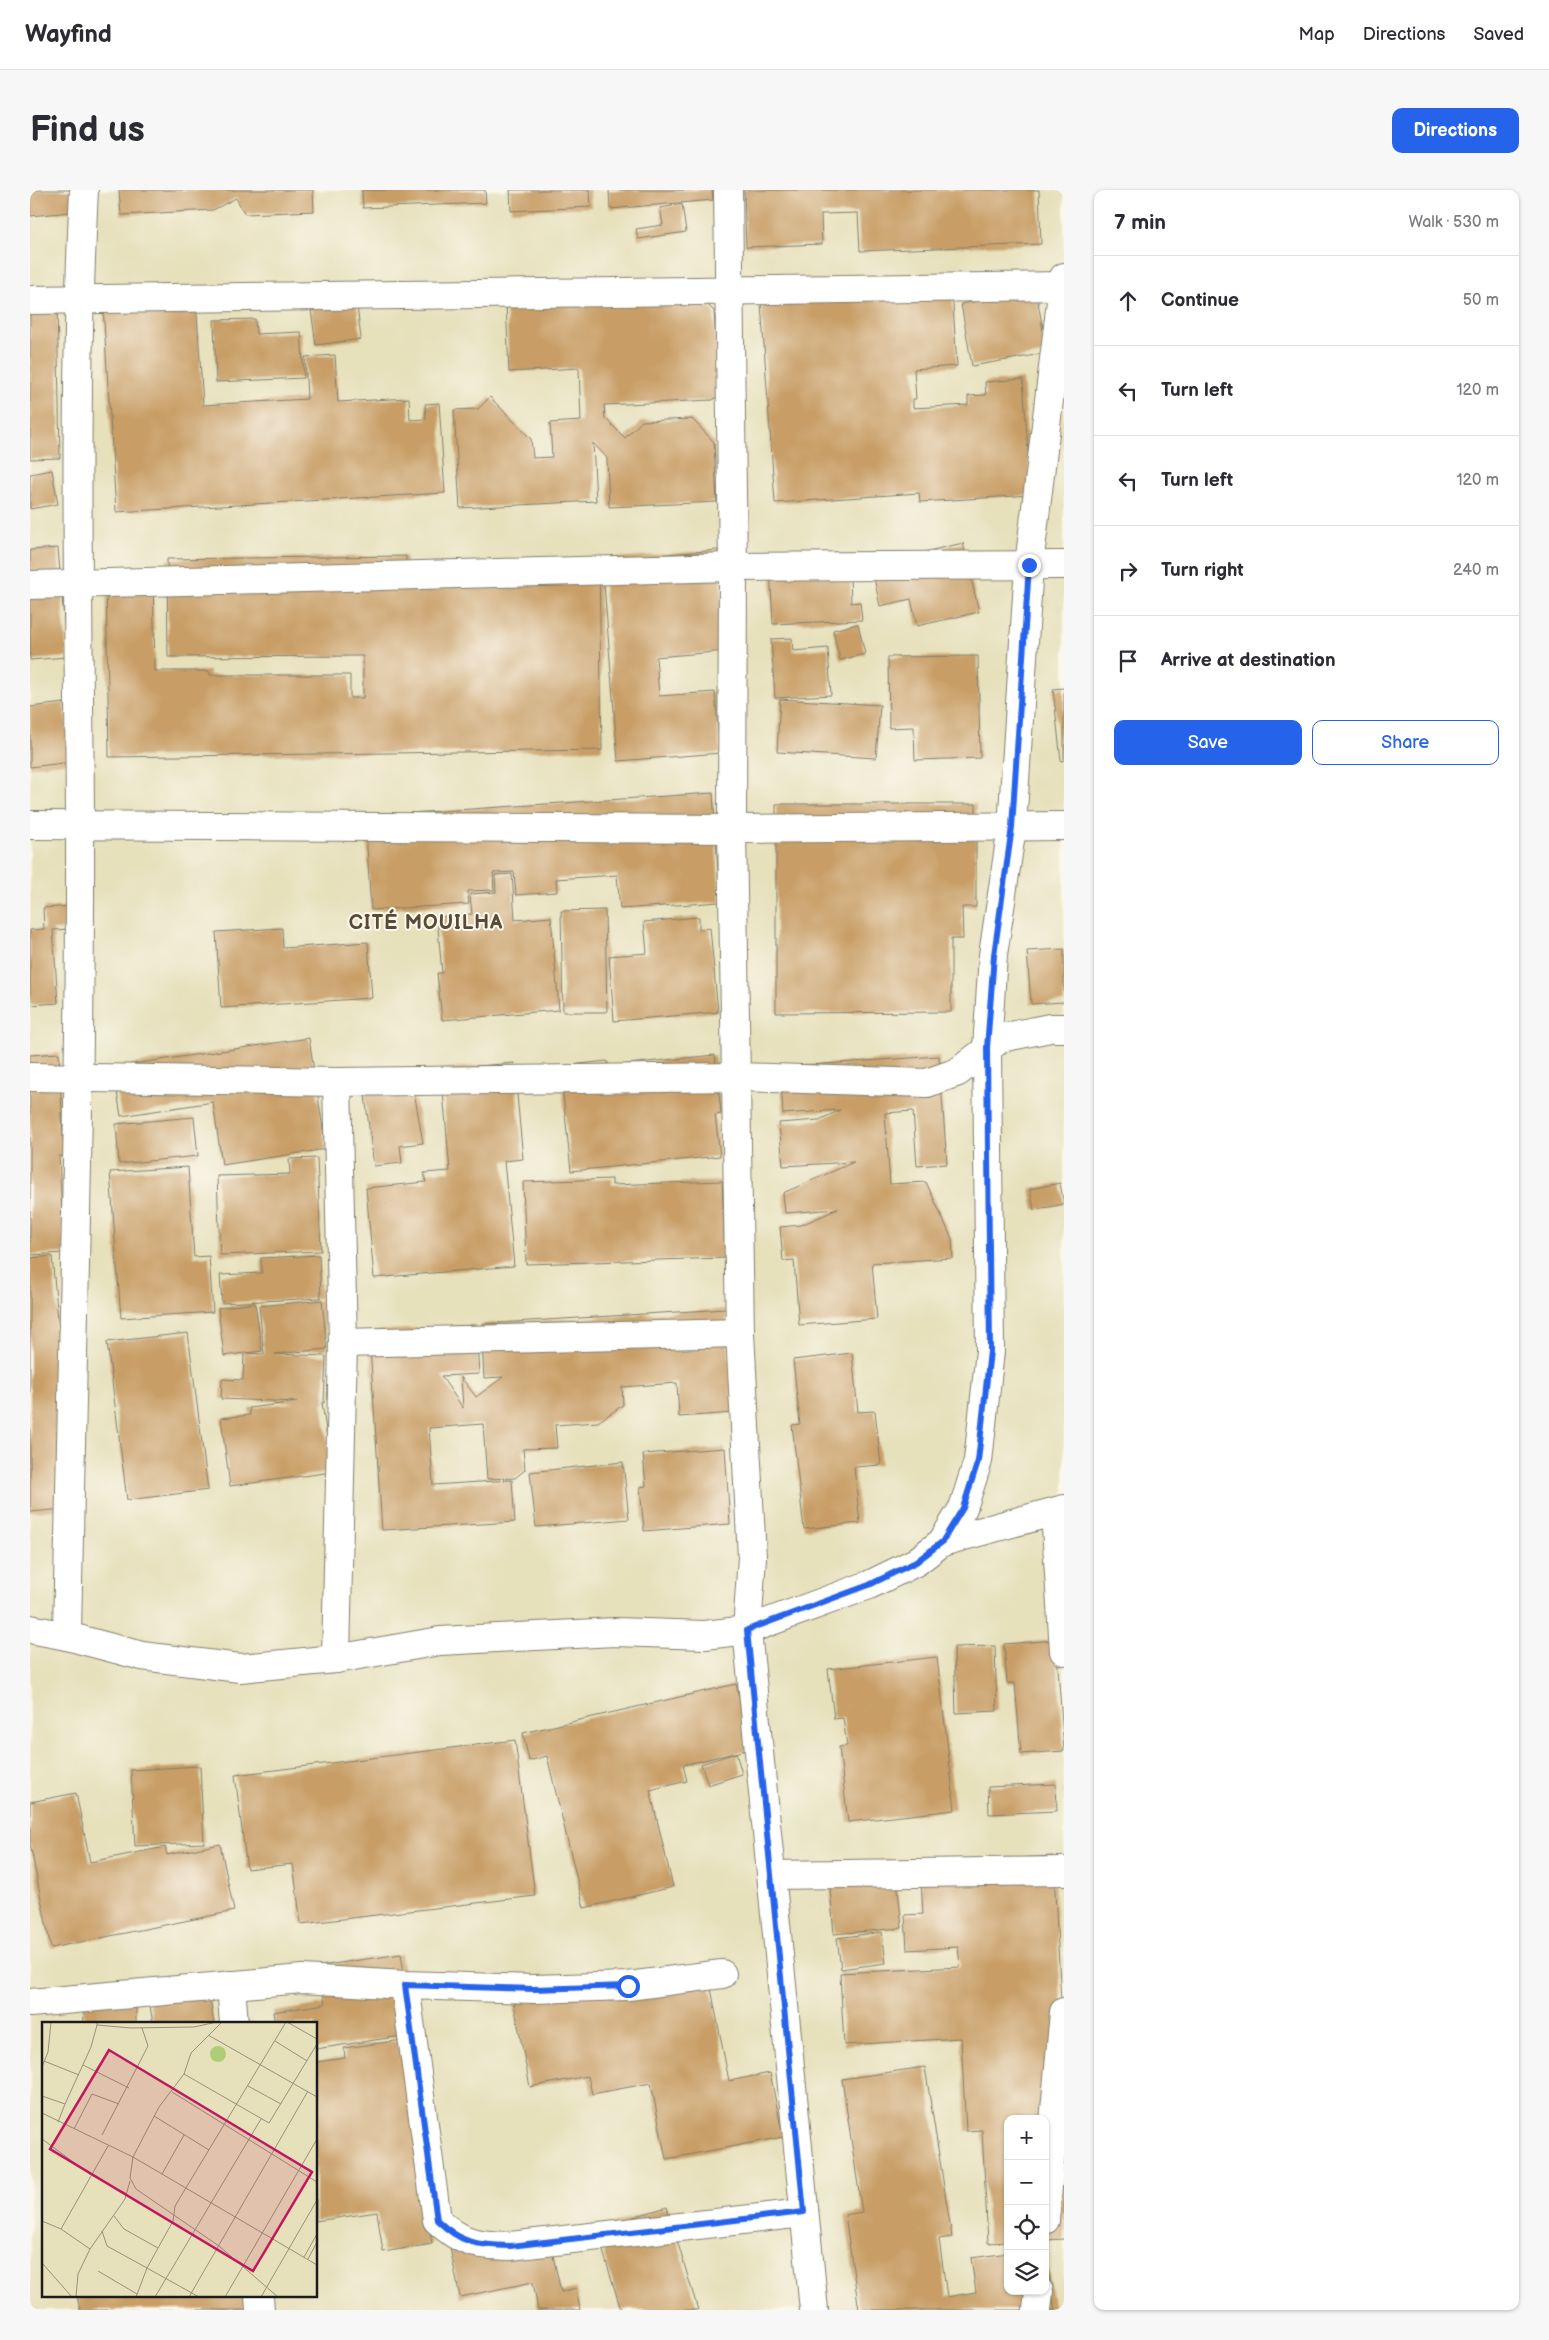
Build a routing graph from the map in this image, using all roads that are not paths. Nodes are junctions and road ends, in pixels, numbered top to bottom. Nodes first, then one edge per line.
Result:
1 (84, 190) edge
2 (728, 190) edge
3 (1064, 283) edge
4 (731, 292) junction
5 (30, 300) edge
6 (78, 300) junction
7 (1029, 565) junction
8 (1064, 565) edge
9 (733, 568) junction
10 (30, 585) edge
11 (77, 585) junction
12 (80, 824) junction
13 (30, 825) edge
14 (1064, 826) edge
15 (1012, 827) junction
16 (732, 830) junction
17 (1064, 1028) edge
18 (987, 1048) junction
19 (30, 1077) edge
20 (77, 1077) junction
21 (738, 1077) junction
22 (337, 1082) junction
23 (740, 1333) junction
24 (343, 1343) junction
25 (1059, 1510) edge
26 (942, 1542) junction
27 (30, 1629) edge
28 (747, 1630) junction
29 (67, 1636) junction
30 (1064, 1651) edge
31 (336, 1659) junction
32 (1064, 1871) edge
33 (772, 1875) junction
34 (722, 1974) dead end
35 (231, 1985) junction
36 (405, 1985) junction
37 (30, 2004) edge
38 (1064, 2012) edge
39 (234, 2022) edge
40 (1046, 2205) edge
41 (804, 2212) junction
42 (1039, 2295) edge
43 (814, 2310) edge
44 (1037, 2310) edge

1 - 6 street
2 - 4 street
3 - 4 street
3 - 7 street
4 - 6 street
4 - 9 street
5 - 6 street
6 - 11 street
7 - 8 street
7 - 9 street
7 - 15 street
9 - 11 street
9 - 16 street
10 - 11 street
11 - 12 street
12 - 13 street
12 - 16 street
12 - 20 street
14 - 15 street
15 - 16 street
15 - 18 street
16 - 21 street
17 - 18 street
18 - 21 street
18 - 26 street
19 - 20 street
20 - 22 street
20 - 29 street
21 - 22 street
21 - 23 street
22 - 24 street
23 - 24 street
23 - 28 street
24 - 31 street
25 - 26 street
25 - 30 street
26 - 28 street
27 - 29 street
28 - 31 street
28 - 33 street
29 - 31 street
32 - 33 street
33 - 41 street
34 - 36 street
35 - 36 street
35 - 37 street
35 - 39 street
36 - 41 street
38 - 40 street
41 - 43 street
42 - 44 street

